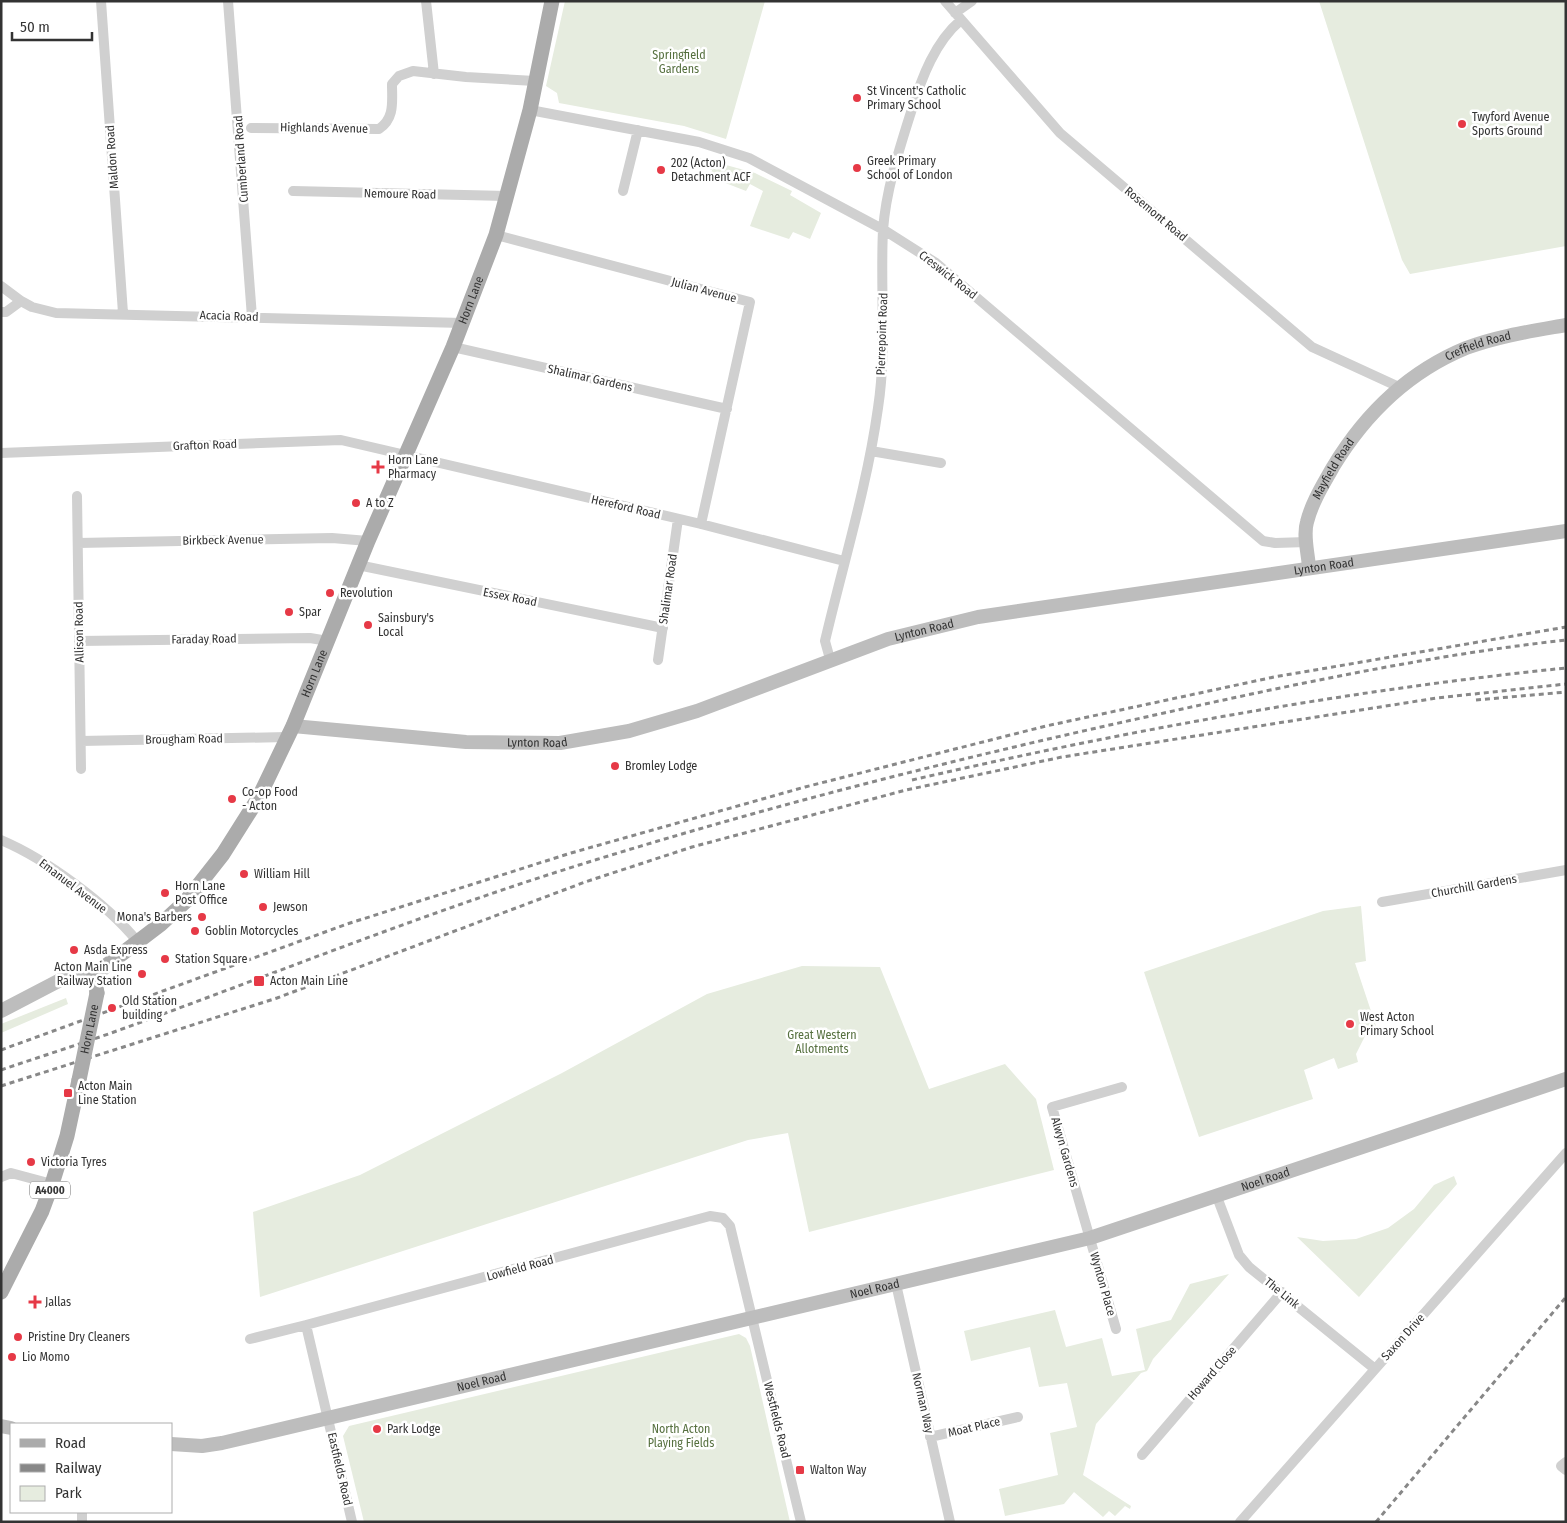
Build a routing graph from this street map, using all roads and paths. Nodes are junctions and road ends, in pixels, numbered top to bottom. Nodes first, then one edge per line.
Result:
1 (101, 1) edge
2 (228, 1) edge
3 (426, 1) edge
4 (552, 1) edge
5 (945, 1) edge
6 (972, 1) edge
7 (958, 17) junction
8 (434, 74) junction
9 (536, 81) junction
10 (530, 110) junction
11 (251, 128) dead end
12 (638, 130) junction
13 (293, 191) dead end
14 (623, 191) dead end
15 (507, 196) junction
16 (884, 230) junction
17 (496, 234) junction
18 (1, 286) edge
19 (21, 300) junction
20 (1, 312) edge
21 (123, 313) junction
22 (252, 316) junction
23 (463, 323) junction
24 (1566, 325) edge
25 (453, 347) junction
26 (1399, 387) junction
27 (726, 409) junction
28 (871, 451) junction
29 (1, 453) edge
30 (407, 456) junction
31 (940, 463) dead end
32 (77, 496) dead end
33 (678, 519) junction
34 (701, 524) junction
35 (1566, 531) edge
36 (368, 541) junction
37 (78, 542) junction
38 (1307, 542) junction
39 (844, 561) junction
40 (358, 565) junction
41 (1309, 567) junction
42 (663, 628) junction
43 (79, 641) junction
44 (328, 641) junction
45 (830, 659) junction
46 (658, 660) dead end
47 (290, 732) junction
48 (81, 741) junction
49 (81, 769) dead end
50 (1, 840) edge
51 (1566, 870) edge
52 (1382, 902) dead end
53 (137, 941) junction
54 (94, 975) junction
55 (1, 1011) edge
56 (1566, 1079) edge
57 (1122, 1087) dead end
58 (1566, 1153) edge
59 (1, 1177) edge
60 (52, 1184) junction
61 (1217, 1197) junction
62 (1090, 1238) junction
63 (896, 1284) junction
64 (1, 1292) edge
65 (1282, 1292) junction
66 (753, 1319) junction
67 (306, 1325) junction
68 (1116, 1329) dead end
69 (250, 1340) dead end
70 (1375, 1369) junction
71 (328, 1417) junction
72 (1018, 1417) dead end
73 (930, 1437) junction
74 (172, 1444) edge
75 (1142, 1455) dead end
76 (1566, 1462) edge
77 (1566, 1470) edge
78 (352, 1522) edge
79 (801, 1522) edge
80 (950, 1522) edge
81 (1240, 1522) edge

1 - 21 street, Maldon Road
2 - 22 street, Cumberland Road
3 - 8 street
4 - 9 main road, Horn Lane
5 - 7 street, Rosemont Road
6 - 7 street, Pierrepoint Road
7 - 16 street, Pierrepoint Road
7 - 26 street, Rosemont Road
8 - 9 street, Highlands Avenue
8 - 11 street, Highlands Avenue
9 - 10 main road, Horn Lane
10 - 12 street, Creswick Road
10 - 15 main road, Horn Lane
12 - 14 street
12 - 16 street, Creswick Road
13 - 15 street, Nemoure Road
15 - 17 main road, Horn Lane
16 - 28 street, Pierrepoint Road
16 - 38 street, Creswick Road
17 - 23 main road, Horn Lane
17 - 27 street, Julian Avenue
18 - 19 street, Acacia Road
19 - 20 street
19 - 21 street, Acacia Road
21 - 22 street, Acacia Road
22 - 23 street, Acacia Road
23 - 25 main road, Horn Lane
24 - 26 street, Creffield Road
25 - 27 street, Shalimar Gardens
25 - 30 main road, Horn Lane
26 - 38 street, Mayfield Road
27 - 34 street, Julian Avenue
28 - 31 street
28 - 39 street, Pierrepoint Road
29 - 30 street, Grafton Road
30 - 33 street, Hereford Road
30 - 36 main road, Horn Lane
32 - 37 street, Allison Road
33 - 34 street, Hereford Road
33 - 42 street, Shalimar Road
34 - 39 street, Hereford Road
35 - 41 street, Lynton Road
36 - 37 street, Birkbeck Avenue
36 - 40 main road, Horn Lane
37 - 43 street, Allison Road
38 - 41 street, Mayfield Road
39 - 45 street, Pierrepoint Road
40 - 42 street, Essex Road
40 - 44 main road, Horn Lane
41 - 45 street, Lynton Road
42 - 46 street, Shalimar Road
43 - 44 street, Faraday Road
43 - 48 street, Allison Road
44 - 47 main road, Horn Lane
45 - 47 street, Lynton Road
47 - 48 street, Brougham Road
47 - 53 main road, Horn Lane
48 - 49 street, Allison Road
50 - 53 street, Emanuel Avenue
51 - 52 street, Churchill Gardens
53 - 54 main road, Horn Lane
54 - 55 street
54 - 60 main road, Horn Lane / A4000, bridge
56 - 61 street, Noel Road
57 - 62 street, Alwyn Gardens
58 - 70 street, Saxon Drive
59 - 60 street
60 - 64 main road, Horn Lane / A4000
61 - 62 street, Noel Road
61 - 65 street, The Link
62 - 63 street, Noel Road
62 - 68 street, Wynton Place
63 - 66 street, Noel Road
63 - 73 street, Norman Way
65 - 70 street, The Link
65 - 75 street, Howard Close
66 - 67 street, Lowfield Road
66 - 71 street, Noel Road
66 - 79 street, Westfields Road
67 - 69 street, Lowfield Road
67 - 71 street
70 - 81 street, Saxon Drive
71 - 74 street, Noel Road
71 - 78 street, Eastfields Road
72 - 73 street, Moat Place
73 - 80 street, Norman Way
76 - 77 street

